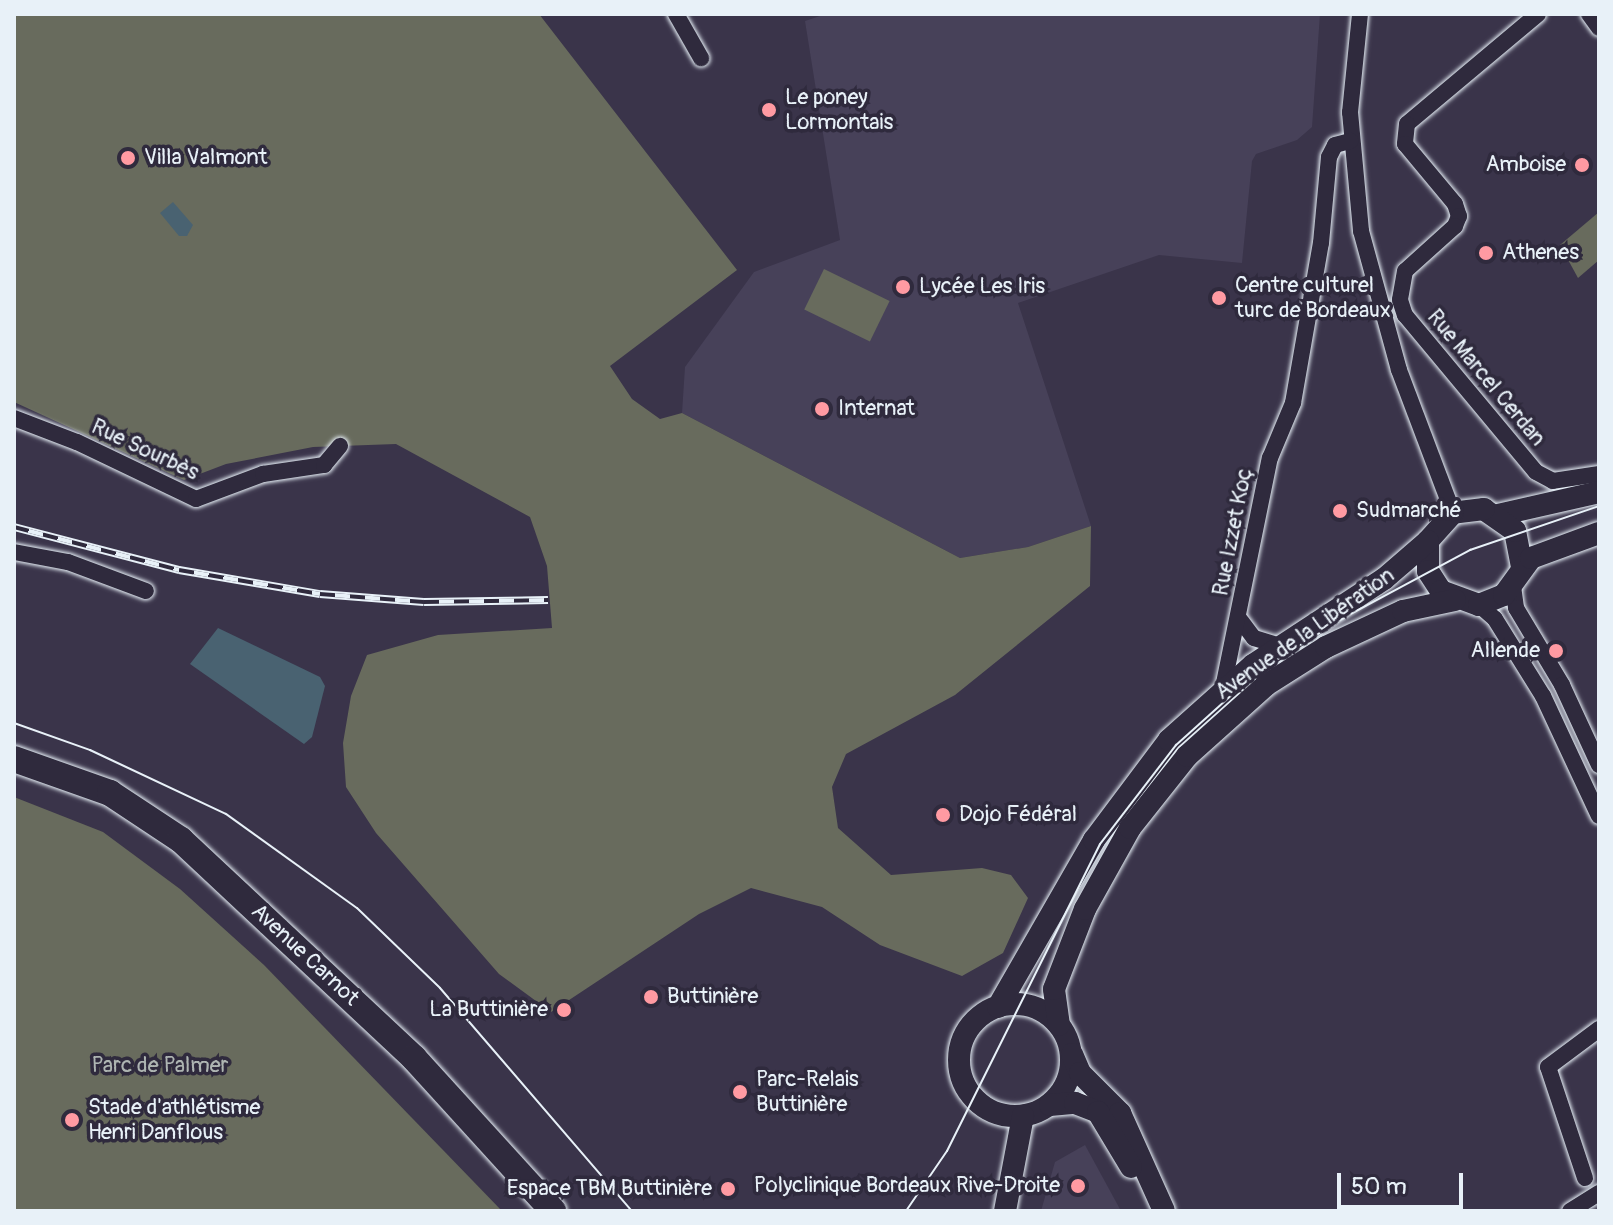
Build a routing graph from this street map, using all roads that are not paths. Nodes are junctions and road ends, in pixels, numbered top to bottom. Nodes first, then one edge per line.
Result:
1 (676, 14) edge
2 (1360, 14) edge
3 (1538, 14) edge
4 (1578, 14) edge
5 (1589, 14) edge
6 (1599, 28) edge
7 (701, 58) dead end
8 (1350, 141) junction
9 (14, 418) edge
10 (340, 446) dead end
11 (1599, 474) edge
12 (1599, 492) edge
13 (1453, 513) junction
14 (1498, 515) junction
15 (1599, 533) edge
16 (1428, 541) junction
17 (14, 552) edge
18 (1518, 577) junction
19 (146, 591) dead end
20 (1455, 600) junction
21 (1479, 605) junction
22 (1238, 617) junction
23 (1281, 646) junction
24 (1222, 689) junction
25 (14, 759) edge
26 (1599, 765) edge
27 (14, 774) edge
28 (1599, 816) edge
29 (998, 1007) junction
30 (1059, 1025) junction
31 (1599, 1029) edge
32 (1072, 1054) junction
33 (1050, 1105) junction
34 (1023, 1116) junction
35 (1585, 1178) dead end
36 (1599, 1193) edge
37 (532, 1211) edge
38 (553, 1211) edge
39 (1005, 1211) edge
40 (1158, 1211) edge
41 (1164, 1211) edge
42 (1570, 1211) edge

1 - 7 street
2 - 8 street
3 - 11 street, Rue Marcel Cerdan
4 - 5 street
5 - 6 street
8 - 13 street
8 - 22 street, Rue Izzet Koç
9 - 10 street, Rue Sourbès
12 - 14 street
13 - 14 street
13 - 16 street
14 - 18 street
15 - 18 street
16 - 20 street
16 - 23 street, Avenue de la Libération
17 - 19 street
18 - 21 street
18 - 26 street
20 - 21 street
20 - 30 street, Avenue de la Libération
21 - 28 street
22 - 23 street, Rue Izzet Koç
22 - 24 street, Rue Izzet Koç
23 - 24 street, Avenue de la Libération
24 - 29 street, Avenue de la Libération
25 - 38 main road, Avenue Carnot
27 - 37 main road, Avenue Carnot
29 - 30 street
29 - 34 street
30 - 32 street
31 - 35 street
32 - 33 street
32 - 41 street
33 - 34 street
33 - 40 street
34 - 39 street
36 - 42 street

